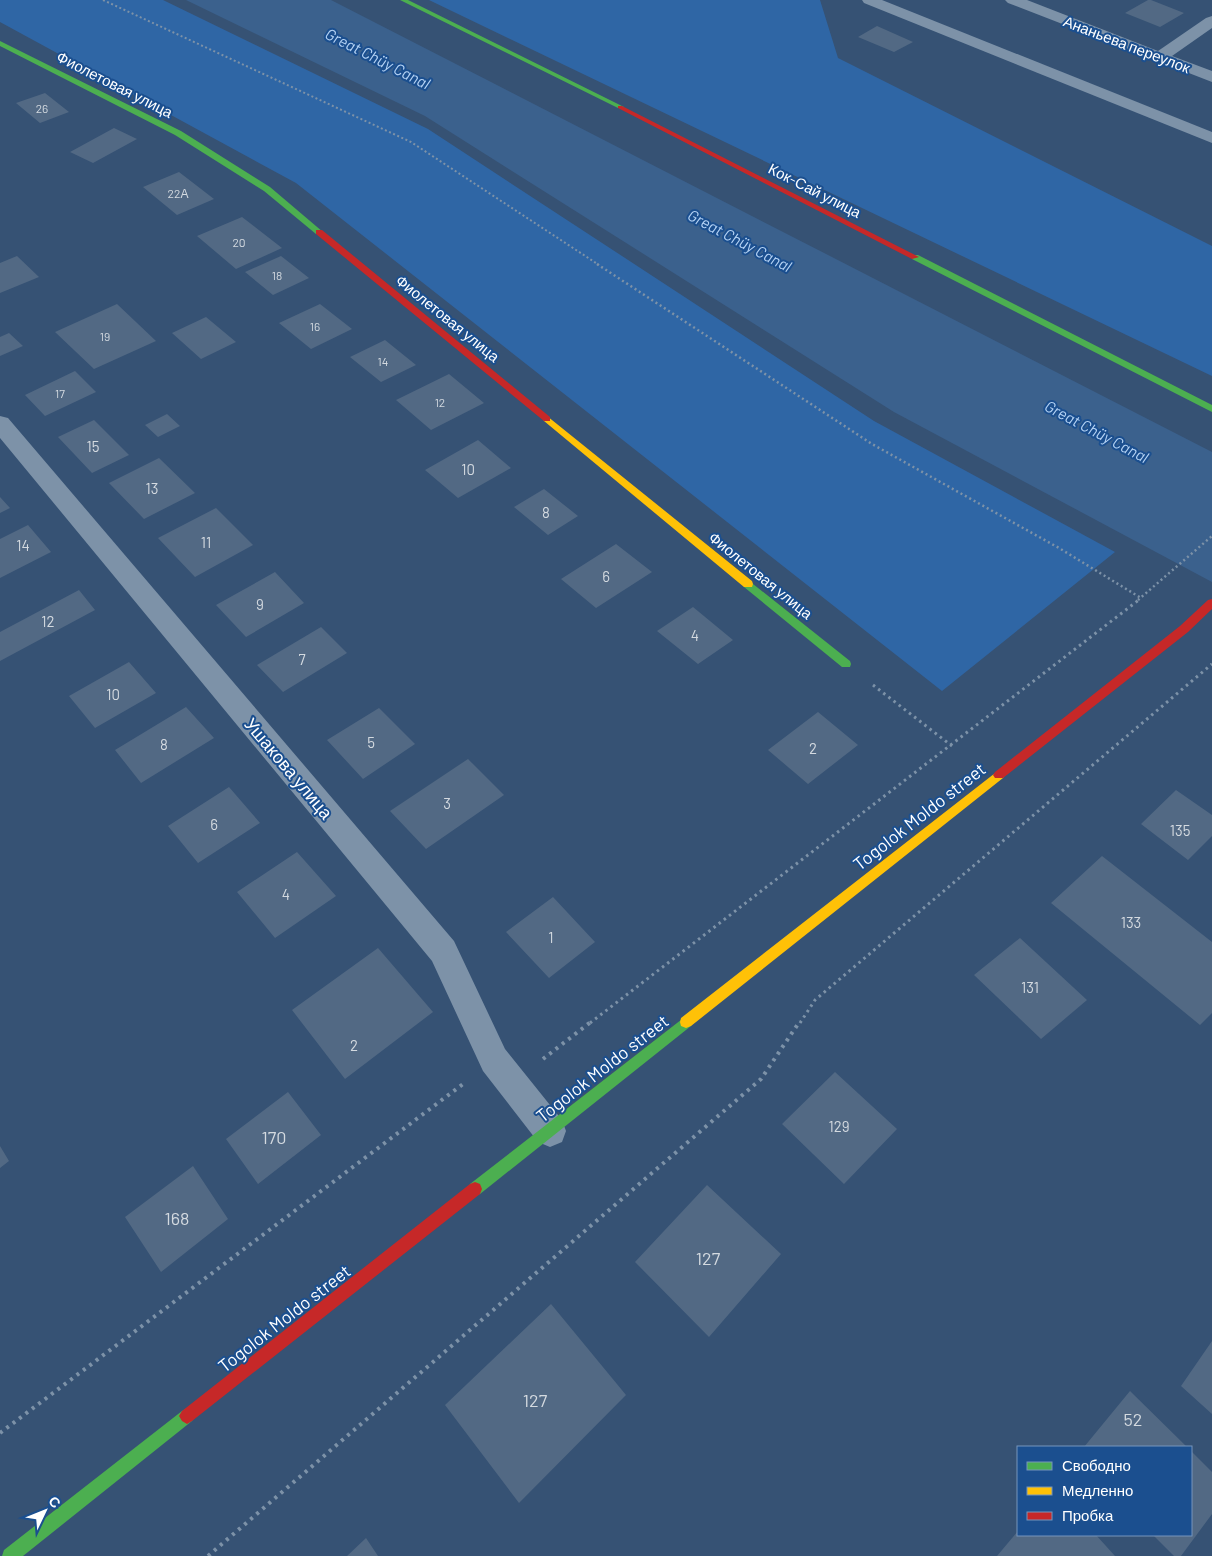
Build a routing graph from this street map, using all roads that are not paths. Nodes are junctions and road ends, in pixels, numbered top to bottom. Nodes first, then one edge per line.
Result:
1 (403, 0) edge
2 (869, 0) edge
3 (1013, 0) edge
4 (1212, 21) edge
5 (0, 43) edge
6 (1160, 57) junction
7 (1212, 77) edge
8 (1212, 138) edge
9 (1212, 409) edge
10 (0, 423) edge
11 (1212, 603) edge
12 (846, 664) road end
13 (550, 1131) junction
14 (10, 1556) edge

1 - 9 street, Кок-Сай улица
2 - 8 lane
3 - 6 street, Ананьева переулок
4 - 6 street
5 - 12 street, Фиолетовая улица
6 - 7 street, Ананьева переулок
10 - 13 street, Ушакова улица
11 - 13 street, Togolok Moldo street
13 - 14 street, Togolok Moldo street

